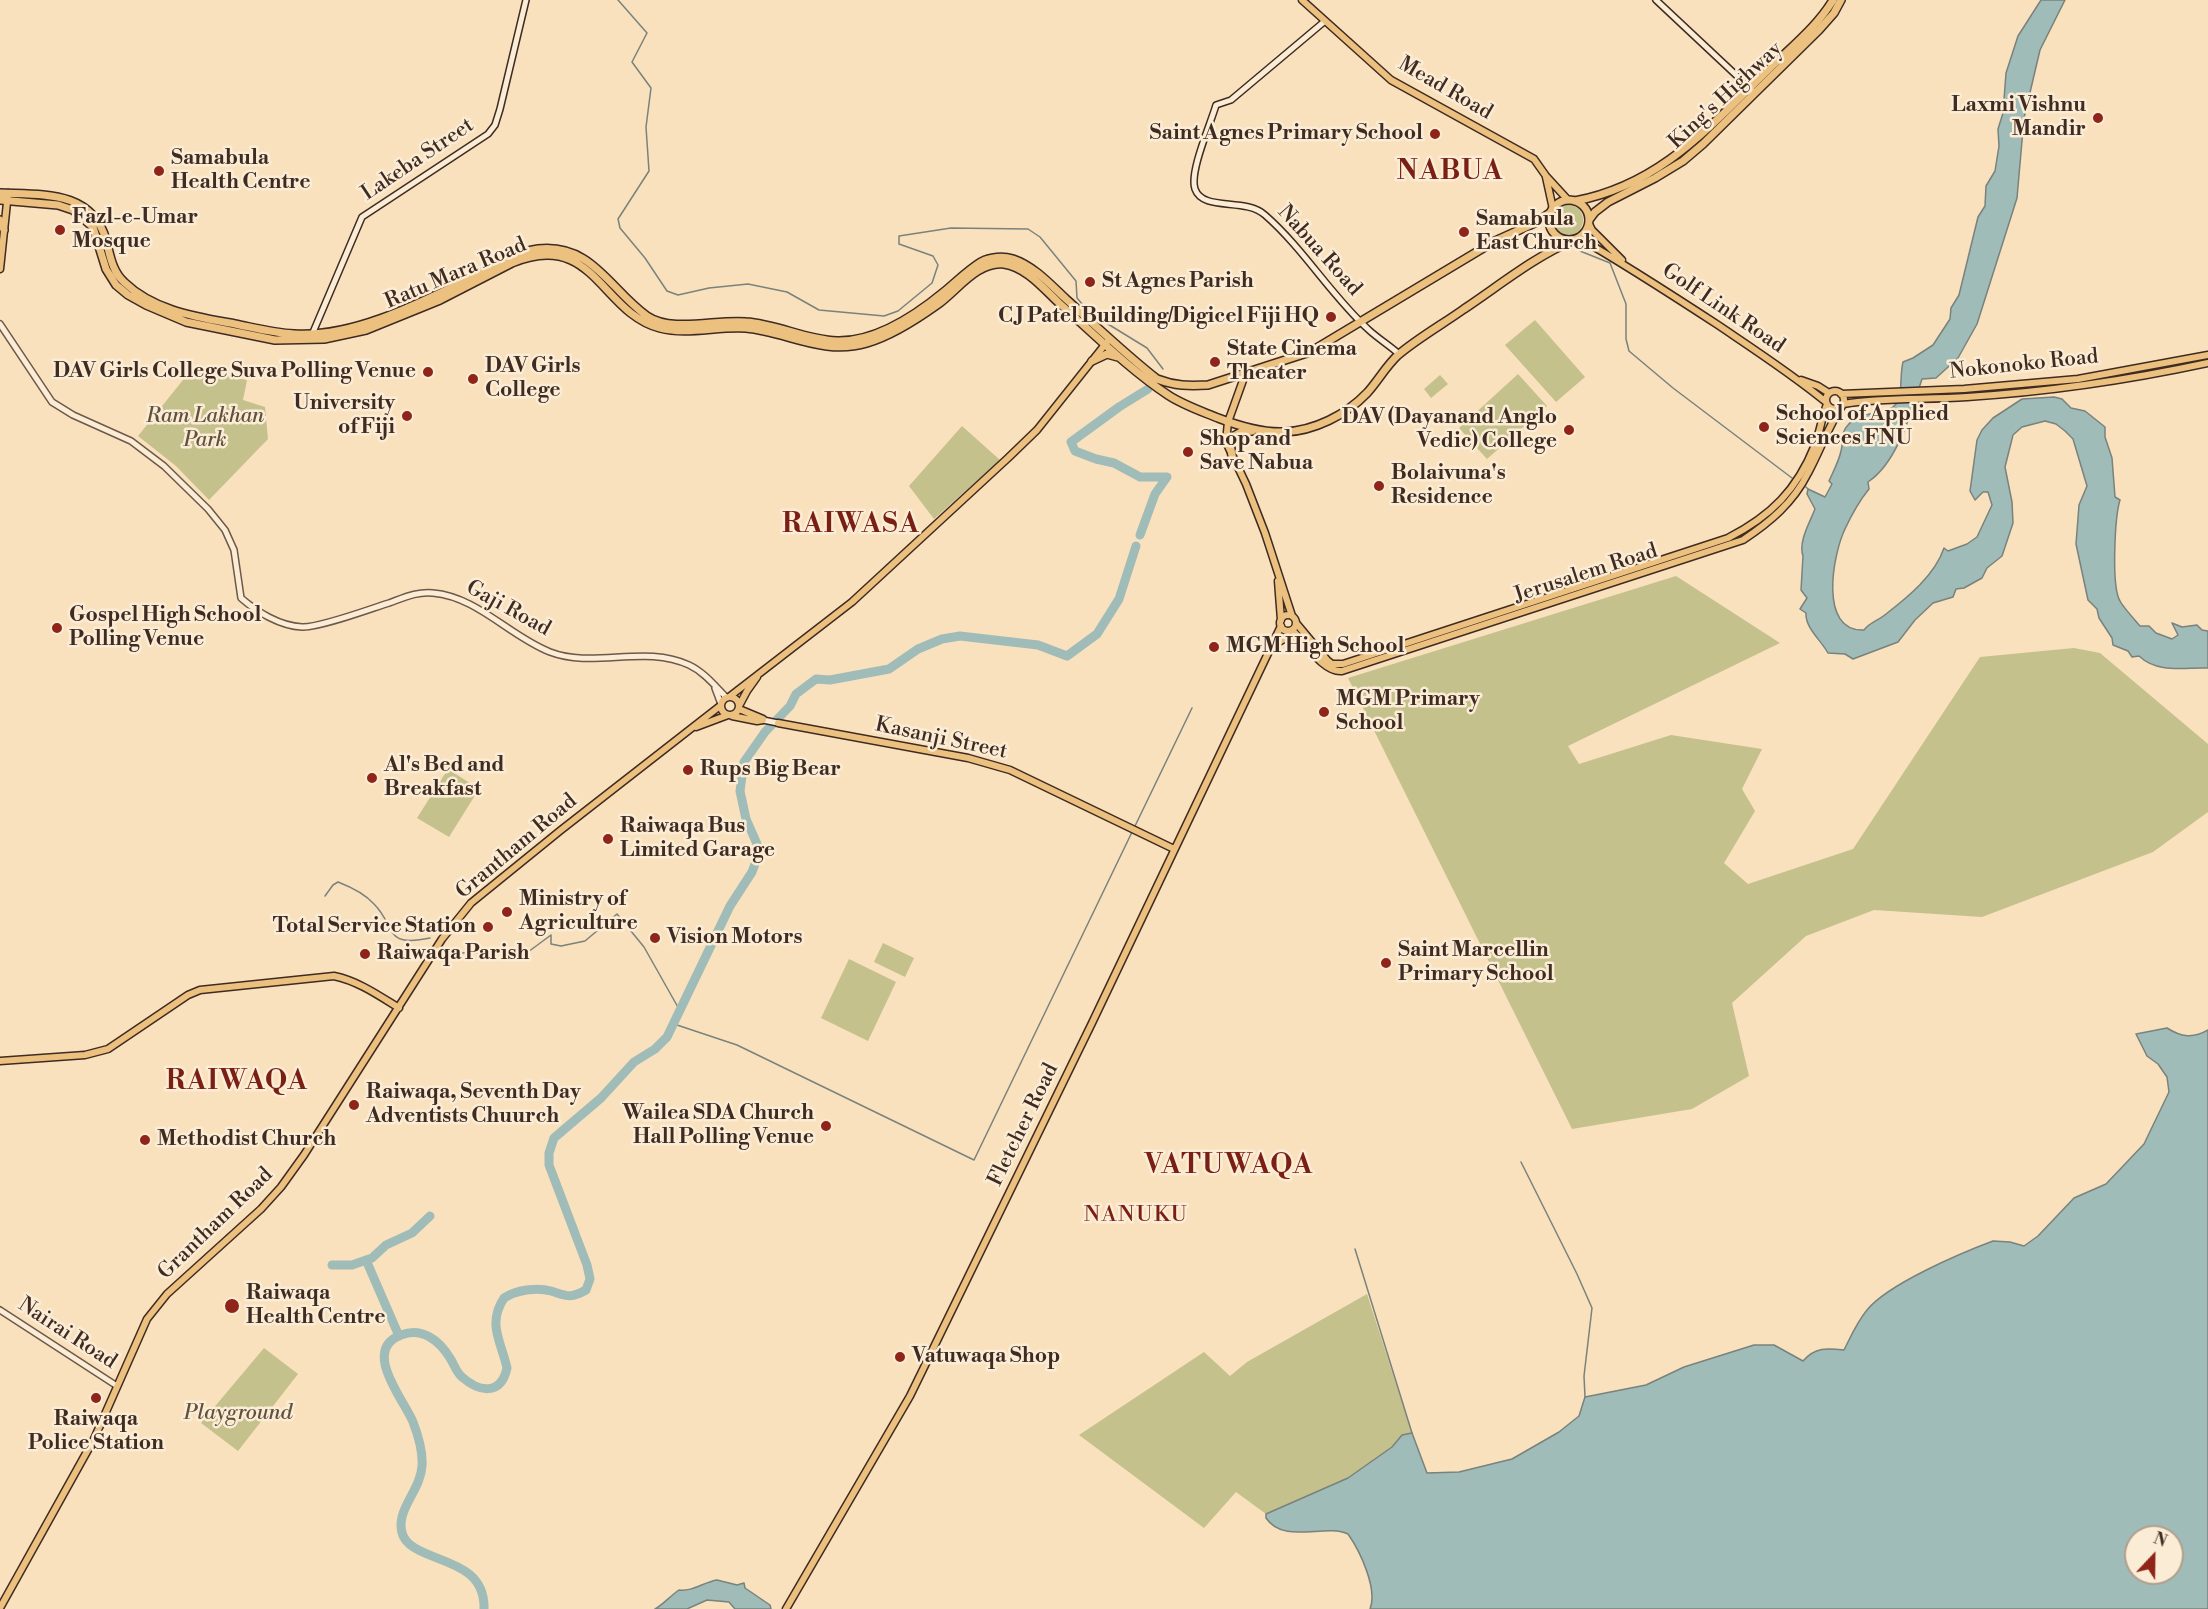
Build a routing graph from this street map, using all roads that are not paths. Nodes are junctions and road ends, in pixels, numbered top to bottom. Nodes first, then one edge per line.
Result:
1 (526, 0) edge
2 (1302, 0) edge
3 (1656, 0) edge
4 (1833, 0) edge
5 (1841, 0) edge
6 (1325, 21) junction
7 (1752, 90) junction
8 (1546, 176) junction
9 (4, 196) edge
10 (1571, 201) junction
11 (1552, 210) junction
12 (0, 220) edge
13 (1589, 222) junction
14 (4, 230) junction
15 (1576, 239) junction
16 (1629, 267) junction
17 (0, 269) edge
18 (1361, 322) junction
19 (0, 324) edge
20 (311, 337) junction
21 (1108, 341) junction
22 (1399, 354) junction
23 (2208, 355) edge
24 (1123, 359) junction
25 (1092, 361) junction
26 (2208, 363) edge
27 (1246, 372) junction
28 (1798, 379) junction
29 (2054, 385) junction
30 (1829, 393) junction
31 (1841, 394) junction
32 (1827, 403) junction
33 (1842, 405) junction
34 (1228, 422) junction
35 (1267, 431) junction
36 (1232, 456) junction
37 (1278, 577) junction
38 (1292, 616) junction
39 (1281, 623) junction
40 (1296, 623) junction
41 (1289, 631) junction
42 (1272, 645) junction
43 (1317, 658) junction
44 (758, 676) junction
45 (715, 686) junction
46 (728, 697) junction
47 (720, 705) junction
48 (739, 707) junction
49 (730, 715) junction
50 (766, 720) junction
51 (778, 723) joint
52 (689, 729) junction
53 (1174, 849) junction
54 (399, 1008) junction
55 (0, 1061) edge
56 (0, 1310) edge
57 (117, 1386) junction
58 (0, 1608) edge
59 (786, 1609) edge

1 - 20 street, Lakeba Street
2 - 6 main road, Mead Road
3 - 7 street
4 - 7 highway, King's Highway
5 - 7 highway, King's Highway
6 - 8 main road, Mead Road
6 - 18 street, Nabua Road
7 - 10 highway, King's Highway
7 - 13 highway, King's Highway
8 - 10 main road, Mead Road
8 - 11 main road
9 - 14 main road
9 - 20 highway, Ratu Mara Road
10 - 11 highway
10 - 13 highway
11 - 15 highway
11 - 18 highway, Ratu Mara Road
12 - 14 highway
13 - 15 highway
13 - 16 main road, Golf Link Road
14 - 17 main road
15 - 16 main road, Golf Link Road
15 - 22 highway, Ratu Mara Road
16 - 28 main road, Golf Link Road
18 - 22 street
18 - 27 highway, Ratu Mara Road
19 - 45 street, Gaji Road
20 - 21 highway, Ratu Mara Road
21 - 24 highway, Ratu Mara Road
21 - 25 main road
21 - 27 highway, Ratu Mara Road
22 - 35 highway, Ratu Mara Road
23 - 29 main road, Nokonoko Road
24 - 25 highway
24 - 34 highway, Ratu Mara Road
25 - 44 main road
26 - 29 main road, Nokonoko Road
27 - 34 main road
28 - 30 main road, Golf Link Road
28 - 32 main road, Golf Link Road
29 - 31 main road, Nokonoko Road
29 - 33 main road, Nokonoko Road
30 - 31 main road
30 - 32 main road
31 - 33 main road
32 - 33 main road
32 - 40 main road, Jerusalem Road
33 - 43 main road, Jerusalem Road
34 - 35 highway, Ratu Mara Road
34 - 36 main road
35 - 36 highway
36 - 37 main road
37 - 38 main road, Jerusalem Road
37 - 39 main road
38 - 39 main road
38 - 40 main road, Jerusalem Road
39 - 41 main road, Jerusalem Road
39 - 42 main road, Fletcher Road
40 - 41 main road, Fletcher Road
41 - 42 main road, Fletcher Road
41 - 43 main road, Jerusalem Road
42 - 43 main road
42 - 53 main road, Fletcher Road
44 - 46 main road
44 - 48 main road
45 - 46 street, Gaji Road
45 - 47 street
46 - 47 main road
46 - 48 main road
47 - 49 main road
47 - 52 main road, Grantham Road
48 - 49 main road
48 - 50 main road, Kasanji Street
49 - 50 main road, Kasanji Street
49 - 52 main road, Grantham Road
50 - 51 street, Kasanji Street
51 - 53 main road, Kasanji Street
52 - 54 main road, Grantham Road
53 - 59 main road, Fletcher Road
54 - 55 main road
54 - 57 main road, Grantham Road
56 - 57 street, Nairai Road
57 - 58 main road, Grantham Road

